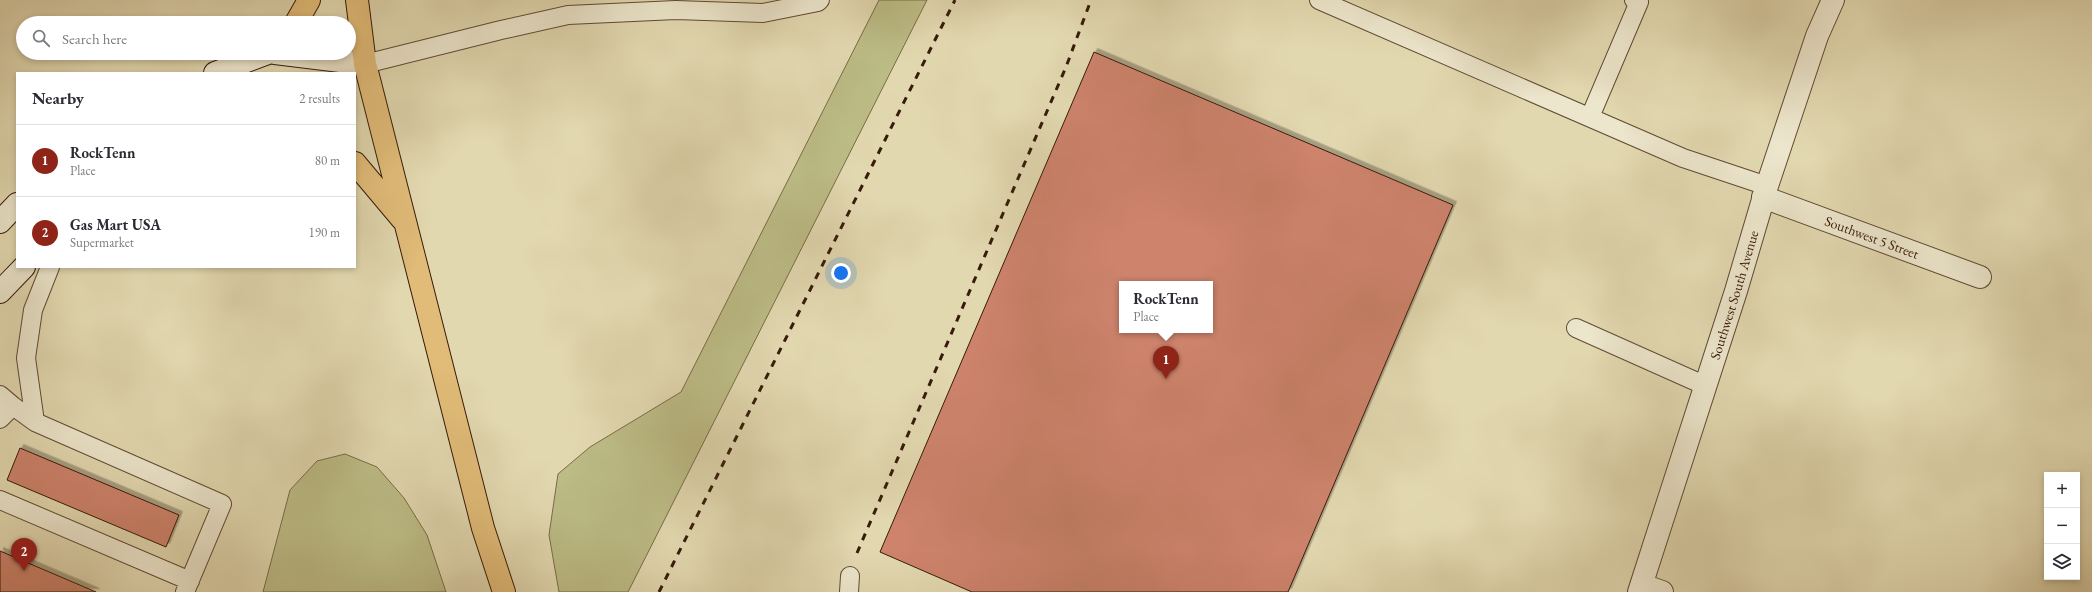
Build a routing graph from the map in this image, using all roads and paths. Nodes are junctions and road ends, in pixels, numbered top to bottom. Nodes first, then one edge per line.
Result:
1 (309, 0) edge
2 (357, 0) edge
3 (820, 0) edge
4 (1319, 0) edge
5 (1634, 0) edge
6 (1833, 0) edge
7 (678, 5) edge
8 (300, 16) edge
9 (250, 60) edge
10 (310, 60) edge
11 (356, 69) edge
12 (219, 72) edge
13 (1590, 117) junction
14 (356, 164) edge
15 (1765, 191) junction
16 (16, 205) edge
17 (0, 222) edge
18 (406, 225) junction
19 (23, 268) edge
20 (50, 268) edge
21 (1980, 277) dead end
22 (0, 292) edge
23 (1576, 328) dead end
24 (1706, 386) junction
25 (6, 401) edge
26 (0, 419) edge
27 (36, 422) junction
28 (0, 500) edge
29 (188, 587) edge
30 (1640, 588) edge
31 (504, 592) edge
32 (1662, 592) edge

1 - 8 main road
2 - 11 main road
3 - 7 lane
4 - 13 lane
5 - 13 lane
6 - 15 street, Southwest South Avenue
7 - 11 lane
9 - 12 street
10 - 11 street
11 - 18 main road
13 - 15 lane
14 - 18 main road
15 - 21 street, Southwest 5 Street
15 - 24 street, Southwest South Avenue
16 - 17 street
18 - 31 main road
19 - 22 street
20 - 27 lane
23 - 24 lane
24 - 30 street, Southwest South Avenue
25 - 26 lane
25 - 27 lane
27 - 29 lane
28 - 29 lane
30 - 32 street

